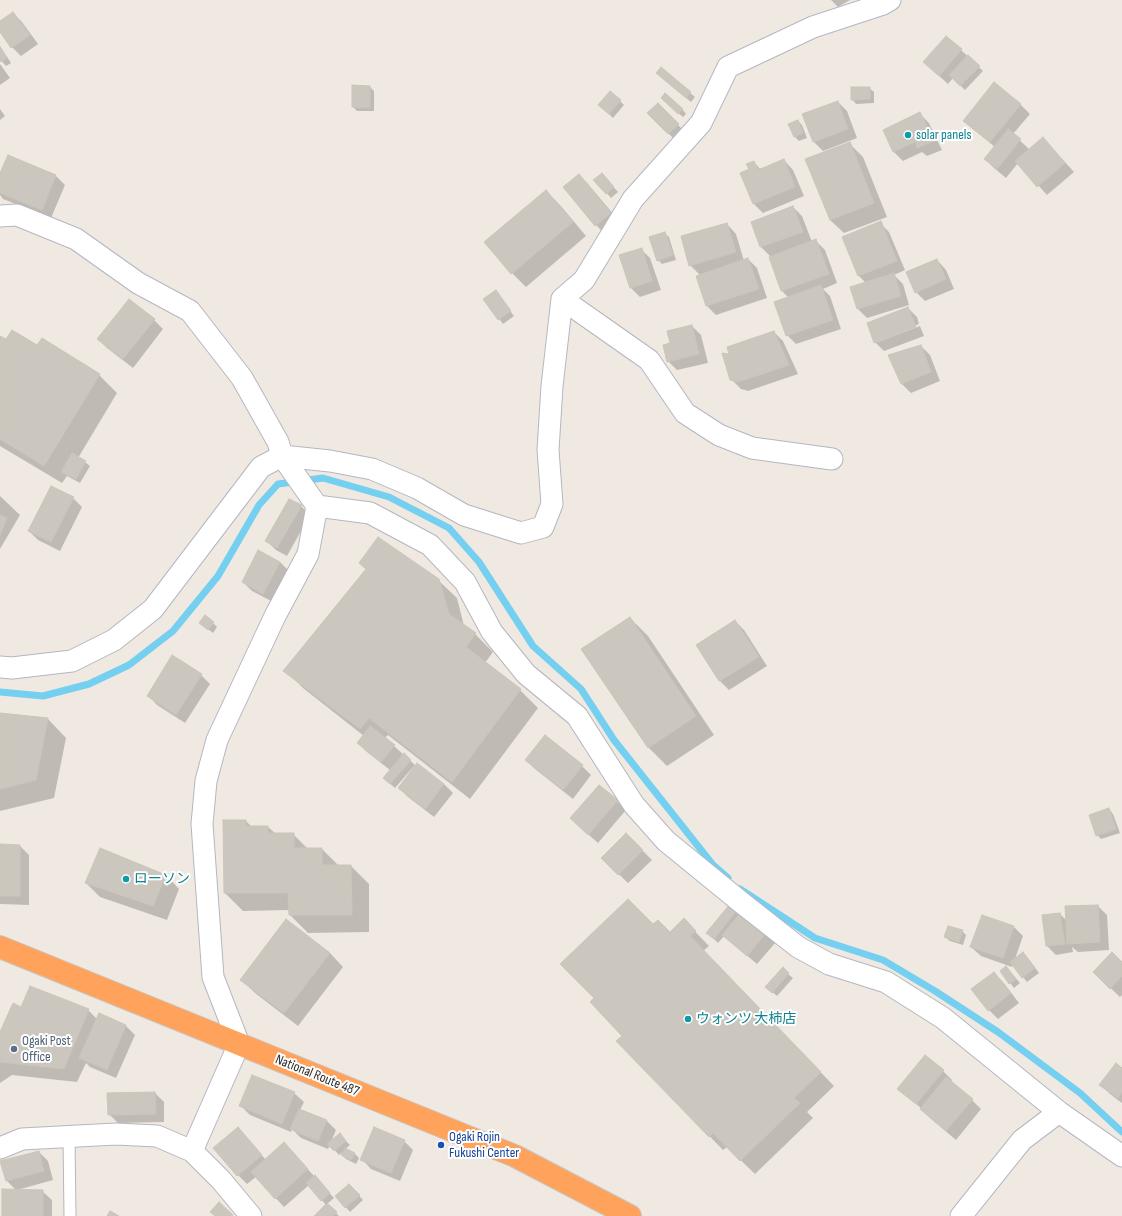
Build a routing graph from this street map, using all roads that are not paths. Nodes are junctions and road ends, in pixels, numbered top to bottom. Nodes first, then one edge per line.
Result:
1 (890, 0) edge
2 (0, 216) edge
3 (562, 299) junction
4 (282, 456) junction
5 (832, 459) dead end
6 (317, 506) junction
7 (0, 667) edge
8 (0, 946) edge
9 (239, 1044) junction
10 (1059, 1112) junction
11 (69, 1136) junction
12 (0, 1148) edge
13 (192, 1151) junction
14 (1122, 1156) edge
15 (70, 1216) edge
16 (251, 1216) edge
17 (630, 1216) edge
18 (961, 1216) edge

1 - 3 street
2 - 4 street
3 - 4 street
3 - 5 street
4 - 6 street
4 - 7 street
6 - 9 street
6 - 10 street
8 - 9 highway, National Route 487
9 - 13 street
9 - 17 highway, National Route 487
10 - 14 street
10 - 18 street
11 - 12 street
11 - 13 street
11 - 15 lane
13 - 16 street

